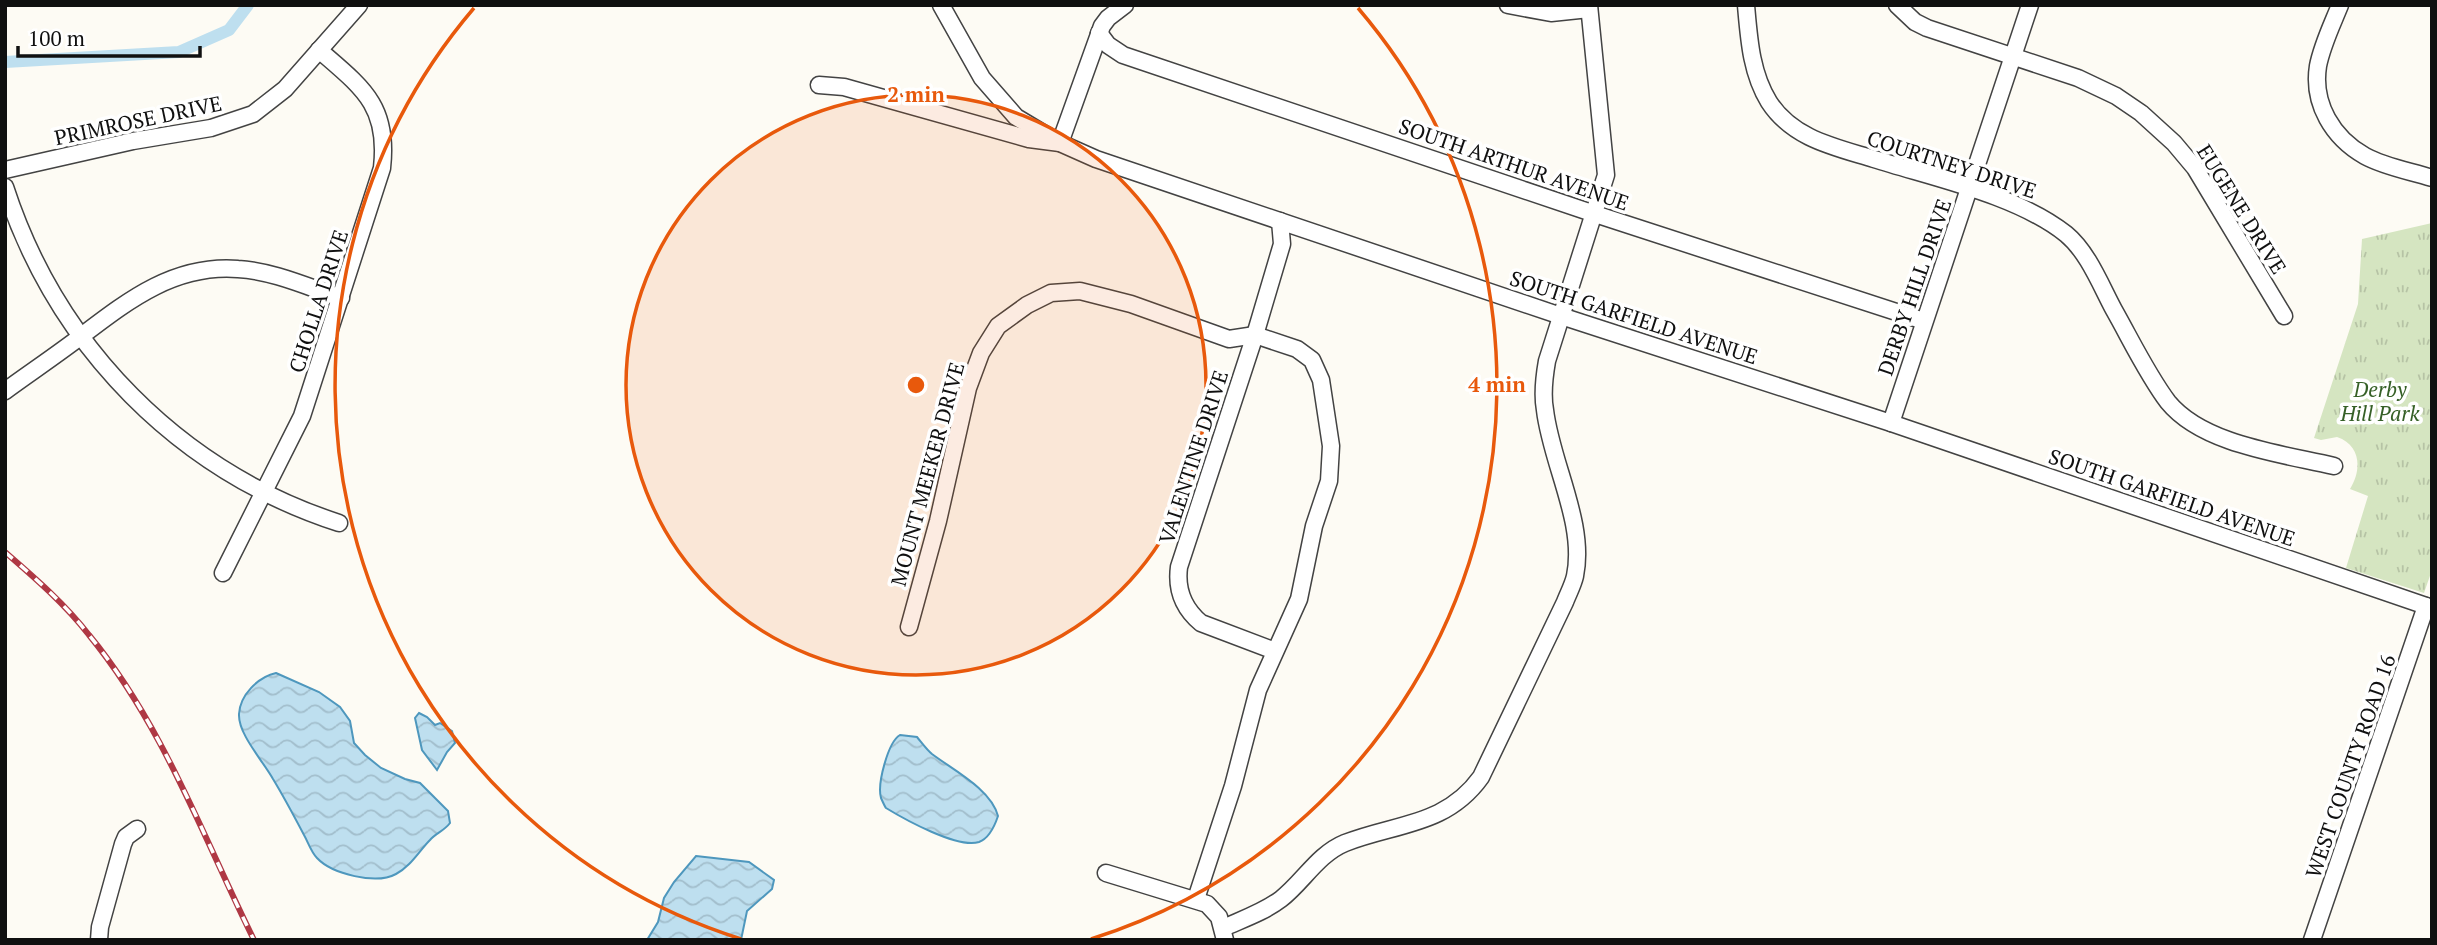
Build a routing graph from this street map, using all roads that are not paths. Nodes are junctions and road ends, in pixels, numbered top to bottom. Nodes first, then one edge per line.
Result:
1 (359, 5) edge
2 (941, 5) edge
3 (1125, 5) edge
4 (1508, 5) edge
5 (1746, 5) edge
6 (1897, 5) edge
7 (2031, 5) edge
8 (2340, 5) edge
9 (1589, 7) edge
10 (1099, 33) junction
11 (319, 50) junction
12 (2014, 56) junction
13 (820, 85) dead end
14 (1060, 143) junction
15 (5, 170) edge
16 (2432, 178) edge
17 (5, 187) edge
18 (1970, 190) junction
19 (1595, 214) junction
20 (1280, 221) junction
21 (341, 298) junction
22 (1561, 316) junction
23 (2284, 316) dead end
24 (1924, 321) junction
25 (1255, 335) junction
26 (80, 337) junction
27 (5, 391) edge
28 (1891, 423) junction
29 (2334, 466) dead end
30 (264, 493) junction
31 (339, 523) dead end
32 (223, 573) dead end
33 (2429, 607) edge
34 (909, 628) dead end
35 (1275, 651) junction
36 (137, 829) dead end
37 (1106, 873) dead end
38 (1196, 899) junction
39 (1224, 934) edge
40 (99, 940) edge
41 (2312, 940) edge

1 - 11 street, PRIMROSE DRIVE
2 - 14 street
3 - 10 street
4 - 9 street
5 - 18 street, COURTNEY DRIVE
6 - 12 street, EUGENE DRIVE
7 - 12 street, DERBY HILL DRIVE
8 - 16 street
9 - 19 street
10 - 14 street
10 - 19 street, SOUTH ARTHUR AVENUE
11 - 15 street, PRIMROSE DRIVE
11 - 21 street, CHOLLA DRIVE
12 - 18 street, DERBY HILL DRIVE
12 - 23 street, EUGENE DRIVE
13 - 14 street, SOUTH GARFIELD AVENUE
14 - 20 street, SOUTH GARFIELD AVENUE
17 - 26 street
18 - 24 street, DERBY HILL DRIVE
18 - 29 street, COURTNEY DRIVE
19 - 22 street
19 - 24 street, SOUTH ARTHUR AVENUE
20 - 22 street, SOUTH GARFIELD AVENUE
20 - 25 street, VALENTINE DRIVE
21 - 26 street
21 - 30 street, CHOLLA DRIVE
22 - 28 street, SOUTH GARFIELD AVENUE
22 - 39 street
24 - 28 street, DERBY HILL DRIVE
25 - 34 street, MOUNT MEEKER DRIVE
25 - 35 street, MOUNT MEEKER DRIVE
25 - 35 street, VALENTINE DRIVE
26 - 27 street
26 - 30 street
28 - 33 street, SOUTH GARFIELD AVENUE
30 - 31 street
30 - 32 street, CHOLLA DRIVE
33 - 41 street, WEST COUNTY ROAD 16
35 - 38 street, MOUNT MEEKER DRIVE
36 - 40 street
37 - 38 street
38 - 39 street

